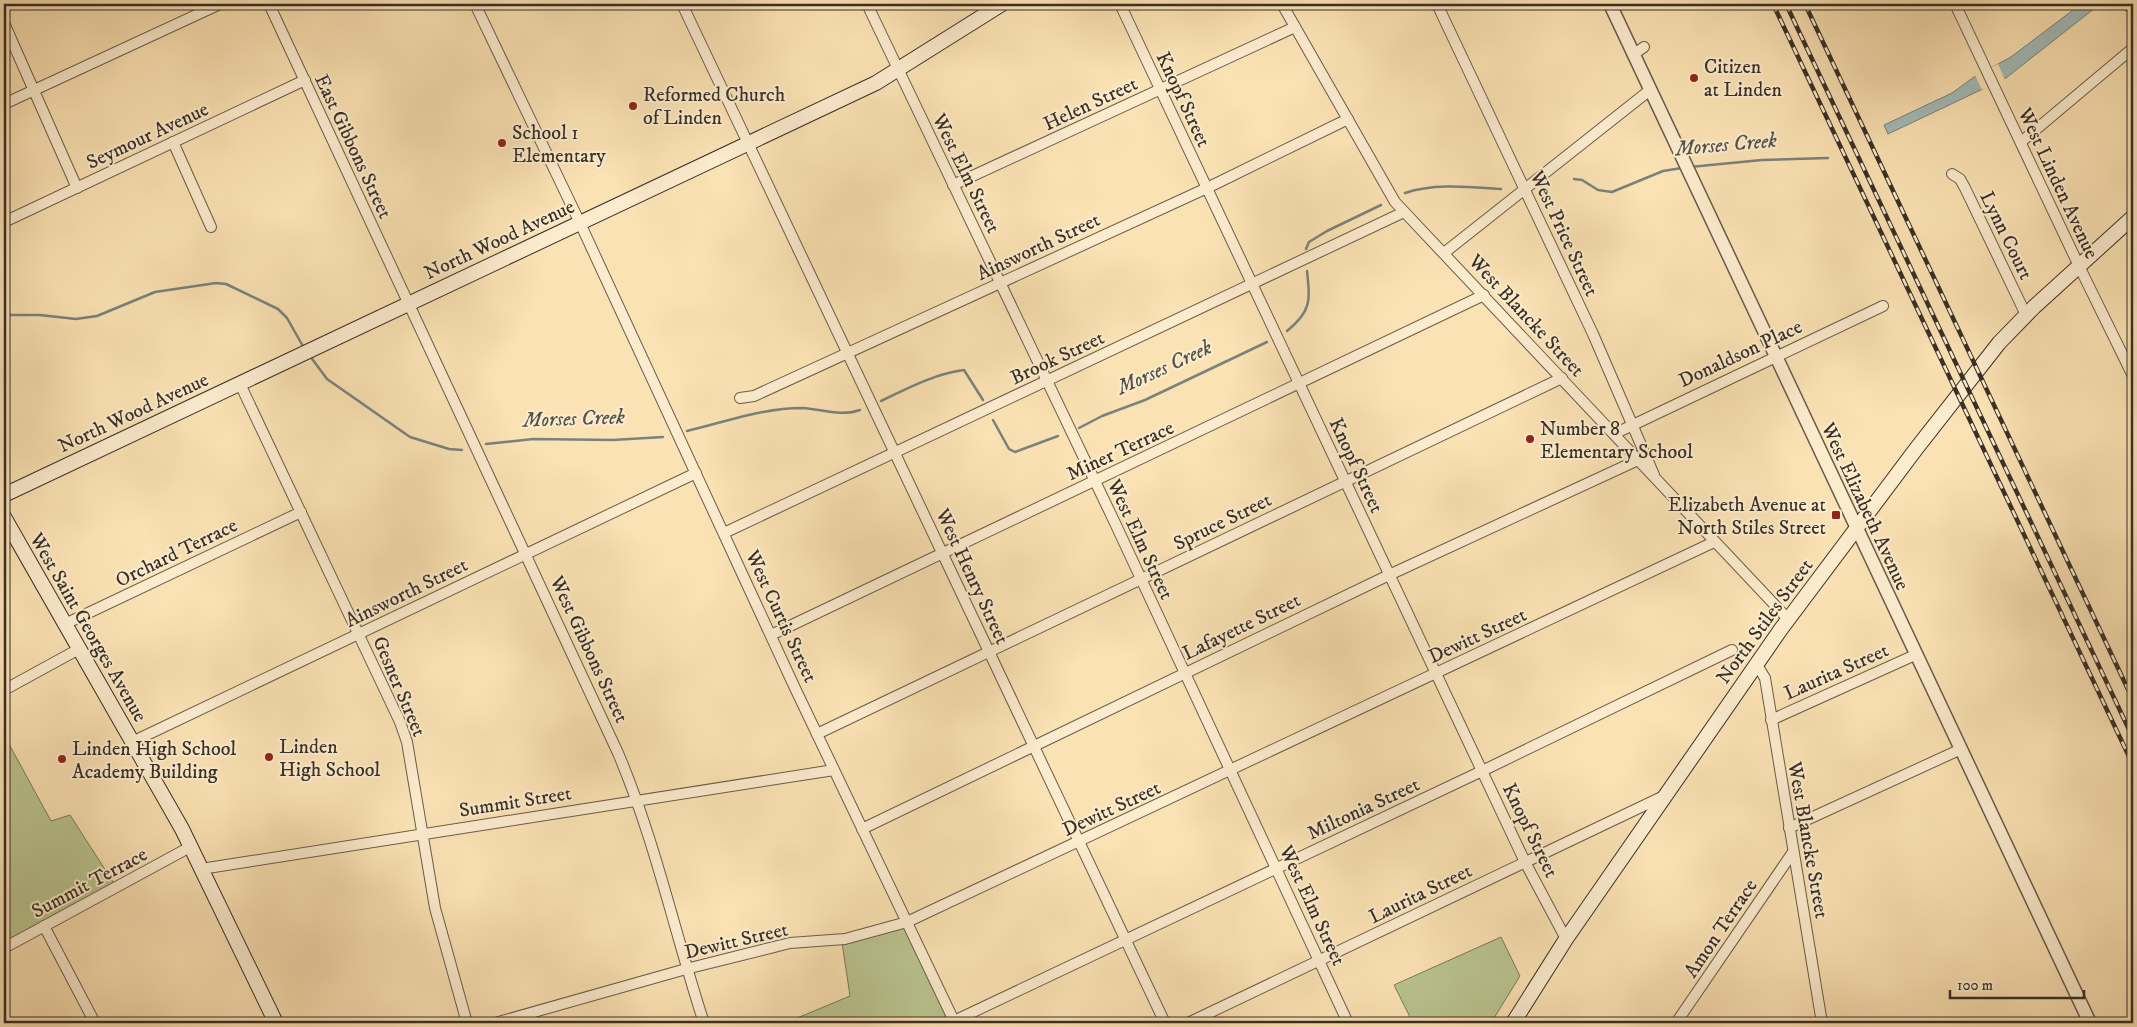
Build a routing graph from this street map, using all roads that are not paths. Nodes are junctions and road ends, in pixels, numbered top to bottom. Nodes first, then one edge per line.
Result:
1 (220, 4) edge
2 (269, 4) edge
3 (476, 4) edge
4 (682, 4) edge
5 (867, 4) edge
6 (1002, 4) edge
7 (1120, 4) edge
8 (1282, 4) edge
9 (1436, 4) edge
10 (1610, 4) edge
11 (1955, 4) edge
12 (2127, 4) edge
13 (2133, 10) edge
14 (4, 23) edge
15 (1295, 27) junction
16 (2133, 48) edge
17 (898, 71) junction
18 (304, 80) junction
19 (34, 90) junction
20 (1160, 90) junction
21 (1650, 90) junction
22 (4, 104) edge
23 (1348, 119) junction
24 (173, 142) junction
25 (2021, 142) junction
26 (749, 143) junction
27 (1952, 174) dead end
28 (953, 185) junction
29 (77, 188) junction
30 (1207, 188) junction
31 (1524, 189) junction
32 (1404, 212) junction
33 (2133, 217) edge
34 (4, 222) edge
35 (580, 222) junction
36 (211, 226) dead end
37 (1444, 253) junction
38 (2079, 266) junction
39 (1000, 283) junction
40 (1252, 284) junction
41 (1484, 296) junction
42 (408, 304) junction
43 (1883, 306) dead end
44 (2026, 315) junction
45 (848, 352) junction
46 (1775, 356) junction
47 (2133, 376) edge
48 (1562, 378) junction
49 (1047, 381) junction
50 (240, 384) junction
51 (1299, 384) junction
52 (740, 398) dead end
53 (1634, 424) junction
54 (1614, 434) junction
55 (896, 452) junction
56 (1638, 460) junction
57 (696, 472) junction
58 (1657, 480) junction
59 (1095, 481) junction
60 (1345, 481) junction
61 (4, 494) edge
62 (301, 512) junction
63 (4, 517) edge
64 (1856, 527) junction
65 (724, 533) junction
66 (1714, 542) junction
67 (943, 553) junction
68 (526, 554) junction
69 (1389, 574) junction
70 (1141, 579) junction
71 (1788, 619) junction
72 (65, 624) junction
73 (358, 634) junction
74 (771, 635) junction
75 (80, 649) junction
76 (1732, 650) dead end
77 (990, 652) junction
78 (1915, 655) junction
79 (1757, 664) junction
80 (1185, 673) junction
81 (1436, 674) junction
82 (4, 690) edge
83 (1771, 720) junction
84 (817, 734) junction
85 (132, 742) junction
86 (1034, 746) junction
87 (1959, 750) junction
88 (834, 770) junction
89 (1231, 771) junction
90 (1482, 771) junction
91 (1667, 794) junction
92 (638, 800) junction
93 (1789, 828) junction
94 (862, 829) junction
95 (422, 834) junction
96 (1079, 842) junction
97 (190, 847) junction
98 (1793, 852) junction
99 (1525, 862) junction
100 (201, 869) junction
101 (1276, 869) junction
102 (907, 922) junction
103 (44, 926) junction
104 (1566, 939) junction
105 (1126, 940) junction
106 (4, 948) edge
107 (1319, 960) junction
108 (686, 969) junction
109 (954, 1022) edge
110 (95, 1023) edge
111 (276, 1023) edge
112 (467, 1023) edge
113 (495, 1023) edge
114 (704, 1023) edge
115 (1165, 1023) edge
116 (1188, 1023) edge
117 (1348, 1023) edge
118 (1513, 1023) edge
119 (1676, 1023) edge
120 (1822, 1023) edge
121 (2090, 1023) edge

1 - 19 street
2 - 18 street, East Gibbons Street
3 - 35 street, West Curtis Street
4 - 26 street, West Henry Street
5 - 17 street, West Elm Street
6 - 17 main road, North Wood Avenue
7 - 20 street, Knopf Street
8 - 15 street, West Blancke Street
9 - 31 street, West Price Street
10 - 21 street, West Elizabeth Avenue
11 - 25 street, West Linden Avenue
12 - 13 street
14 - 19 street
15 - 20 street, Helen Street
15 - 23 street, West Blancke Street
16 - 25 street
17 - 26 main road, North Wood Avenue
17 - 28 street, West Elm Street
18 - 24 street, Seymour Avenue
18 - 42 street, East Gibbons Street
19 - 22 street
19 - 29 street
20 - 28 street, Helen Street
20 - 30 street, Knopf Street
21 - 31 street
21 - 46 street, West Elizabeth Avenue
23 - 30 street, Ainsworth Street
23 - 32 street, West Blancke Street
24 - 29 street, Seymour Avenue
24 - 36 street
25 - 38 street, West Linden Avenue
26 - 35 main road, North Wood Avenue
26 - 45 street, West Henry Street
27 - 44 street, Lynn Court
28 - 39 street, West Elm Street
29 - 34 street, Seymour Avenue
30 - 39 street, Ainsworth Street
30 - 40 street, Knopf Street
31 - 37 street
31 - 53 street, West Price Street
32 - 37 street, West Blancke Street
32 - 40 street, Brook Street
33 - 38 main road, North Stiles Street
35 - 42 main road, North Wood Avenue
35 - 57 street, West Curtis Street
37 - 41 street, West Blancke Street
38 - 44 main road, North Stiles Street
38 - 47 street, West Linden Avenue
39 - 45 street, Ainsworth Street
39 - 49 street, West Elm Street
40 - 49 street, Brook Street
40 - 51 street, Knopf Street
41 - 48 street, West Blancke Street
41 - 51 street, Miner Terrace
42 - 50 main road, North Wood Avenue
42 - 68 street, West Gibbons Street
43 - 46 street, Donaldson Place
44 - 64 main road, North Stiles Street
45 - 52 street, Ainsworth Street
45 - 55 street, West Henry Street
46 - 53 street, Donaldson Place
46 - 64 street, West Elizabeth Avenue
48 - 54 street, West Blancke Street
48 - 60 street, Spruce Street
49 - 55 street, Brook Street
49 - 59 street, West Elm Street
50 - 61 main road, North Wood Avenue
50 - 62 street, Gesner Street
51 - 59 street, Miner Terrace
51 - 60 street, Knopf Street
53 - 54 street, Donaldson Place
53 - 58 street, West Price Street
54 - 56 street, West Blancke Street
55 - 65 street, Brook Street
55 - 67 street, West Henry Street
56 - 58 street, West Blancke Street
56 - 69 street, Lafayette Street
57 - 65 street, West Curtis Street
57 - 68 street, Ainsworth Street
58 - 66 street, West Blancke Street
59 - 67 street, Miner Terrace
59 - 70 street, West Elm Street
60 - 69 street, Knopf Street
60 - 70 street, Spruce Street
62 - 72 street, Orchard Terrace
62 - 73 street, Gesner Street
63 - 72 main road, West Saint Georges Avenue
64 - 71 main road, North Stiles Street
64 - 78 street, West Elizabeth Avenue
65 - 74 street, West Curtis Street
66 - 71 street, West Blancke Street
66 - 81 street, Dewitt Street
67 - 74 street, Miner Terrace
67 - 77 street, West Henry Street
68 - 73 street, Ainsworth Street
68 - 92 street, West Gibbons Street
69 - 80 street, Lafayette Street
69 - 81 street, Knopf Street
70 - 77 street, Spruce Street
70 - 80 street, West Elm Street
71 - 79 main road, North Stiles Street
72 - 75 main road, West Saint Georges Avenue
73 - 85 street, Ainsworth Street
73 - 95 street, Gesner Street
74 - 84 street, West Curtis Street
75 - 82 street
75 - 85 main road, West Saint Georges Avenue
76 - 90 street, Miltonia Street
77 - 84 street, Spruce Street
77 - 86 street, West Henry Street
78 - 83 street, Laurita Street
78 - 87 street, West Elizabeth Avenue
79 - 83 street, West Blancke Street
79 - 91 main road, North Stiles Street
80 - 86 street, Lafayette Street
80 - 89 street, West Elm Street
81 - 89 street, Dewitt Street
81 - 90 street, Knopf Street
83 - 93 street, West Blancke Street
84 - 88 street, West Curtis Street
85 - 97 main road, West Saint Georges Avenue
86 - 94 street, Lafayette Street
86 - 96 street, West Henry Street
87 - 93 street
87 - 121 street, West Elizabeth Avenue
88 - 92 street, Summit Street
88 - 94 street, West Curtis Street
89 - 96 street, Dewitt Street
89 - 101 street, West Elm Street
90 - 99 street, Knopf Street
90 - 101 street, Miltonia Street
91 - 99 street, Laurita Street
91 - 104 main road, North Stiles Street
92 - 95 street, Summit Street
92 - 108 street, West Gibbons Street
93 - 98 street, West Blancke Street
94 - 102 street, West Curtis Street
95 - 100 street, Summit Street
95 - 112 street, Gesner Street
96 - 102 street, Dewitt Street
96 - 105 street, West Henry Street
97 - 100 main road, West Saint Georges Avenue
97 - 103 street, Summit Terrace
98 - 119 street, Amon Terrace
98 - 120 street, West Blancke Street
99 - 104 street, Knopf Street
99 - 107 street, Laurita Street
100 - 111 main road, West Saint Georges Avenue
101 - 105 street, Miltonia Street
101 - 107 street, West Elm Street
102 - 108 street, Dewitt Street
102 - 109 street, West Curtis Street
103 - 106 street, Summit Terrace
103 - 110 street
104 - 118 main road, North Stiles Street
105 - 109 street, Miltonia Street
105 - 115 street, West Henry Street
107 - 116 street, Laurita Street
107 - 117 street, West Elm Street
108 - 113 street, Dewitt Street
108 - 114 street, West Gibbons Street

